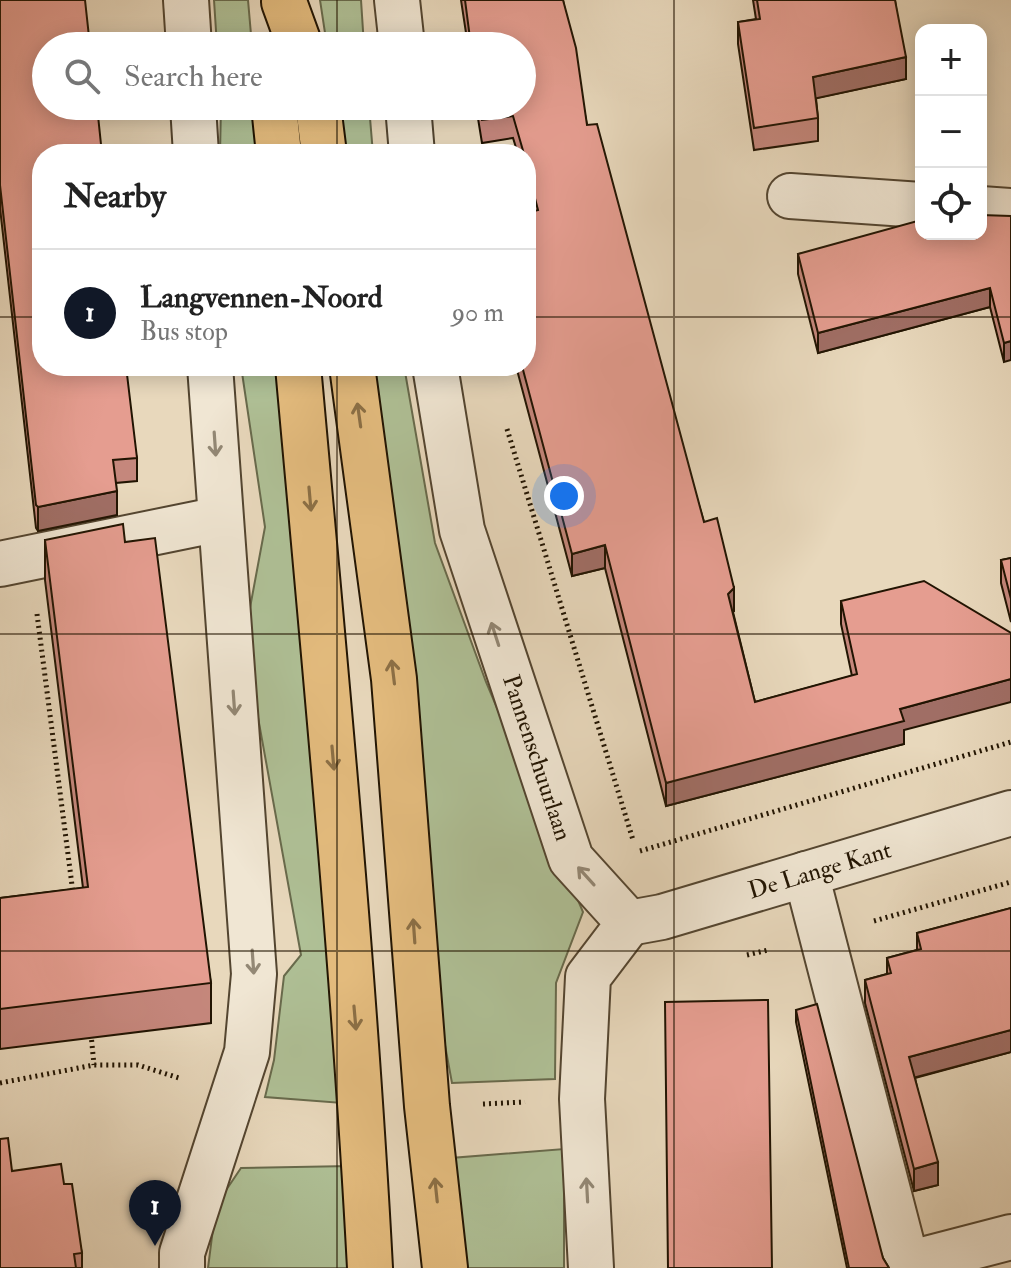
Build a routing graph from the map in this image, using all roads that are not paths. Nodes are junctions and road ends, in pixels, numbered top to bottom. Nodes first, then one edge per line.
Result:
1 (186, 0) edge
2 (397, 0) edge
3 (284, 1) edge
4 (188, 32) edge
5 (281, 32) edge
6 (295, 32) edge
7 (400, 32) edge
8 (194, 120) edge
9 (275, 120) edge
10 (320, 120) edge
11 (409, 120) edge
12 (195, 144) edge
13 (278, 144) edge
14 (323, 144) edge
15 (411, 144) edge
16 (790, 196) dead end
17 (915, 205) edge
18 (987, 209) edge
19 (1011, 211) edge
20 (211, 376) edge
21 (299, 376) edge
22 (353, 376) edge
23 (437, 376) edge
24 (220, 519) junction
25 (15, 561) edge
26 (1011, 813) edge
27 (806, 874) junction
28 (645, 920) junction
29 (1011, 1237) edge
30 (182, 1268) edge
31 (370, 1268) edge
32 (445, 1268) edge
33 (591, 1268) edge

1 - 4 street
2 - 7 street
3 - 5 main road
3 - 6 main road
8 - 12 street
9 - 13 main road
10 - 14 main road
11 - 15 street
16 - 17 street
18 - 19 street
20 -> 24 street
21 -> 31 main road
32 -> 22 main road
28 -> 23 street, Pannenschuurlaan
24 - 25 street
24 -> 30 street
26 - 27 street, De Lange Kant
27 - 28 street, De Lange Kant
27 - 29 street
33 -> 28 street

